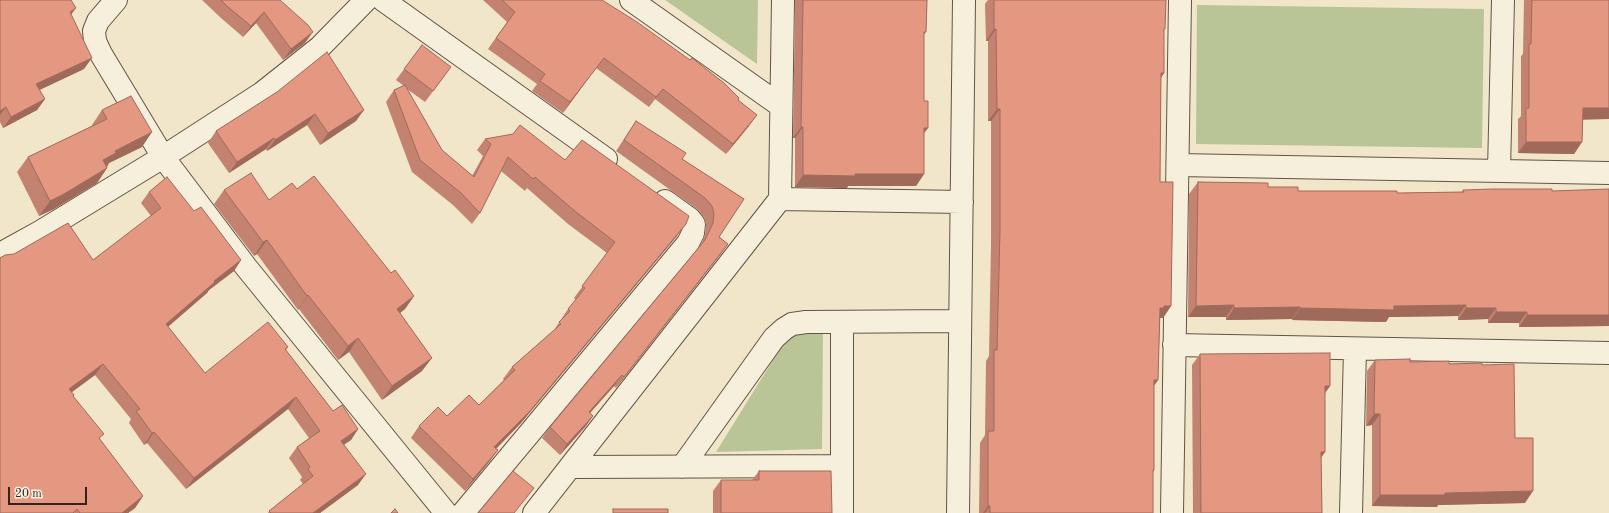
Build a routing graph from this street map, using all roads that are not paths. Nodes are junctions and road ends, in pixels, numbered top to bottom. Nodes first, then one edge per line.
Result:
1 (116, 0) edge
2 (366, 0) edge
3 (384, 0) edge
4 (631, 0) edge
5 (783, 0) edge
6 (964, 0) edge
7 (1180, 0) edge
8 (1503, 0) edge
9 (782, 106) junction
10 (164, 157) junction
11 (1178, 164) junction
12 (620, 169) edge
13 (1499, 171) junction
14 (1609, 173) edge
15 (652, 191) edge
16 (780, 199) junction
17 (962, 202) junction
18 (0, 254) edge
19 (960, 321) junction
20 (842, 323) junction
21 (1174, 345) junction
22 (1355, 349) junction
23 (1609, 354) edge
24 (842, 466) junction
25 (570, 467) junction
26 (682, 467) junction
27 (446, 513) edge
28 (464, 513) edge
29 (534, 513) edge
30 (842, 513) edge
31 (958, 513) edge
32 (1172, 513) edge
33 (1351, 513) edge

1 - 10 street
2 - 10 street
3 - 12 street
4 - 9 street
5 - 9 street
6 - 17 street
7 - 11 street
8 - 13 street
9 - 16 street
10 - 18 street
10 - 27 street
11 - 13 street
11 - 21 street
13 - 14 street
15 - 28 street
16 - 17 street
16 - 25 street
17 - 19 street
19 - 20 street
19 - 31 street
20 - 24 street
20 - 26 street
21 - 22 street
21 - 32 street
22 - 23 street
22 - 33 street
24 - 26 street
24 - 30 street
25 - 26 street
25 - 29 street

